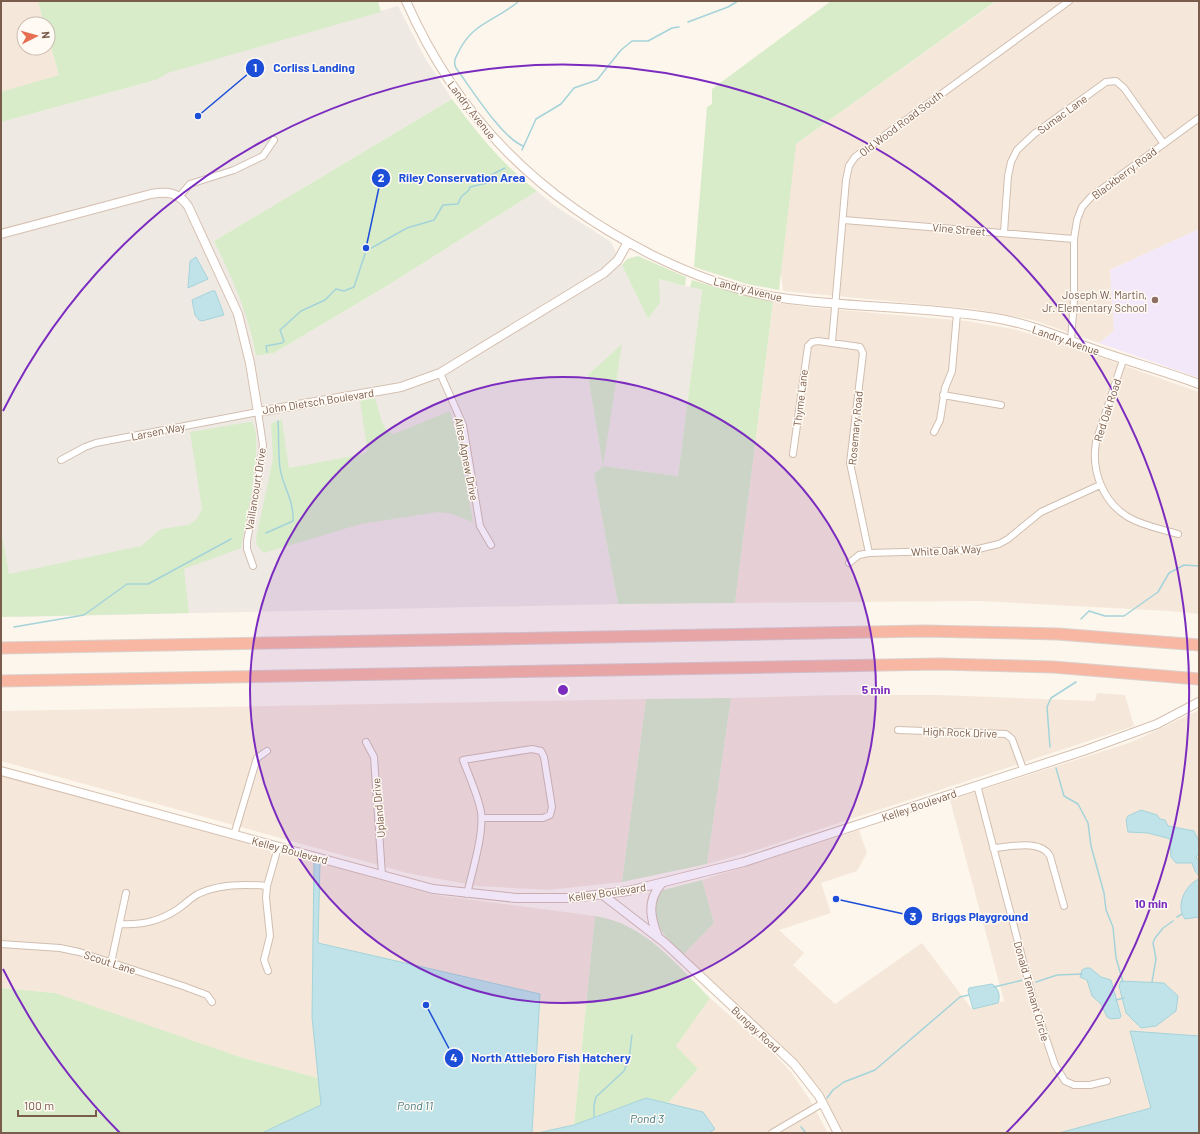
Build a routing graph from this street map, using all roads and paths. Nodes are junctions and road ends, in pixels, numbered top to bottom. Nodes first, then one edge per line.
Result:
1 (406, 1) edge
2 (1069, 1) edge
3 (1199, 118) edge
4 (274, 140) dead end
5 (1164, 144) junction
6 (179, 196) junction
7 (844, 220) junction
8 (1004, 232) junction
9 (1, 234) edge
10 (1074, 239) junction
11 (628, 242) junction
12 (836, 304) junction
13 (957, 313) junction
14 (1071, 341) junction
15 (832, 342) junction
16 (1123, 360) junction
17 (440, 373) junction
18 (1199, 384) edge
19 (943, 396) junction
20 (1001, 405) dead end
21 (258, 412) junction
22 (934, 432) dead end
23 (793, 454) dead end
24 (61, 460) dead end
25 (1100, 485) junction
26 (1178, 534) dead end
27 (491, 545) dead end
28 (869, 553) junction
29 (849, 563) dead end
30 (253, 566) dead end
31 (1199, 645) edge
32 (1, 648) edge
33 (1199, 678) edge
34 (1, 681) edge
35 (1199, 702) edge
36 (898, 730) dead end
37 (366, 742) dead end
38 (267, 751) dead end
39 (1023, 769) junction
40 (1, 771) edge
41 (977, 785) junction
42 (482, 818) junction
43 (234, 834) junction
44 (283, 848) junction
45 (993, 848) junction
46 (382, 875) junction
47 (661, 884) junction
48 (267, 886) junction
49 (126, 893) dead end
50 (467, 894) junction
51 (602, 895) junction
52 (1064, 906) dead end
53 (121, 924) junction
54 (659, 938) junction
55 (1, 944) edge
56 (111, 963) junction
57 (268, 971) dead end
58 (212, 1002) dead end
59 (1107, 1081) dead end
60 (823, 1103) junction
61 (772, 1133) edge
62 (838, 1133) edge

1 - 11 street, Landry Avenue
2 - 7 street, Old Wood Road South
3 - 5 street, Blackberry Road
4 - 6 street
5 - 8 street, Sumac Lane
5 - 10 street, Blackberry Road
6 - 9 street
6 - 21 street, John Dietsch Boulevard
7 - 8 street, Vine Street
7 - 12 street, Old Wood Road South
8 - 10 street, Vine Street
10 - 14 street, Blackberry Road
11 - 12 street, Landry Avenue
11 - 17 street, John Dietsch Boulevard
12 - 13 street, Landry Avenue
12 - 15 street, Old Wood Road South
13 - 14 street, Landry Avenue
13 - 19 street
14 - 16 street, Landry Avenue
15 - 23 street, Thyme Lane
15 - 28 street, Rosemary Road
16 - 18 street, Landry Avenue
16 - 25 street, Red Oak Road
17 - 21 street, John Dietsch Boulevard
17 - 27 street, Alice Agnew Drive
19 - 20 street
19 - 22 street
21 - 24 street, Larsen Way
21 - 30 street, Vaillancourt Drive
25 - 26 street, Red Oak Road
25 - 28 street, White Oak Way
28 - 29 street, White Oak Way
31 - 32 highway
33 - 34 highway
35 - 39 street, Kelley Boulevard
36 - 39 street, High Rock Drive
37 - 46 street, Upland Drive
38 - 43 street
39 - 41 street, Kelley Boulevard
40 - 43 street, Kelley Boulevard
41 - 45 street, Donald Tennant Circle
41 - 47 street, Kelley Boulevard
42 - 42 street
42 - 50 street
43 - 44 street, Kelley Boulevard
44 - 46 street, Kelley Boulevard
44 - 48 street
45 - 52 street
45 - 59 street, Donald Tennant Circle
46 - 50 street, Kelley Boulevard
47 - 51 street, Kelley Boulevard
47 - 54 street, Bungay Road
48 - 53 street
48 - 57 street
49 - 53 street
50 - 51 street, Kelley Boulevard
51 - 54 street, Bungay Road
53 - 56 street
54 - 60 street, Bungay Road
55 - 56 street, Scout Lane
56 - 58 street, Scout Lane
60 - 61 street
60 - 62 street, Bungay Road

